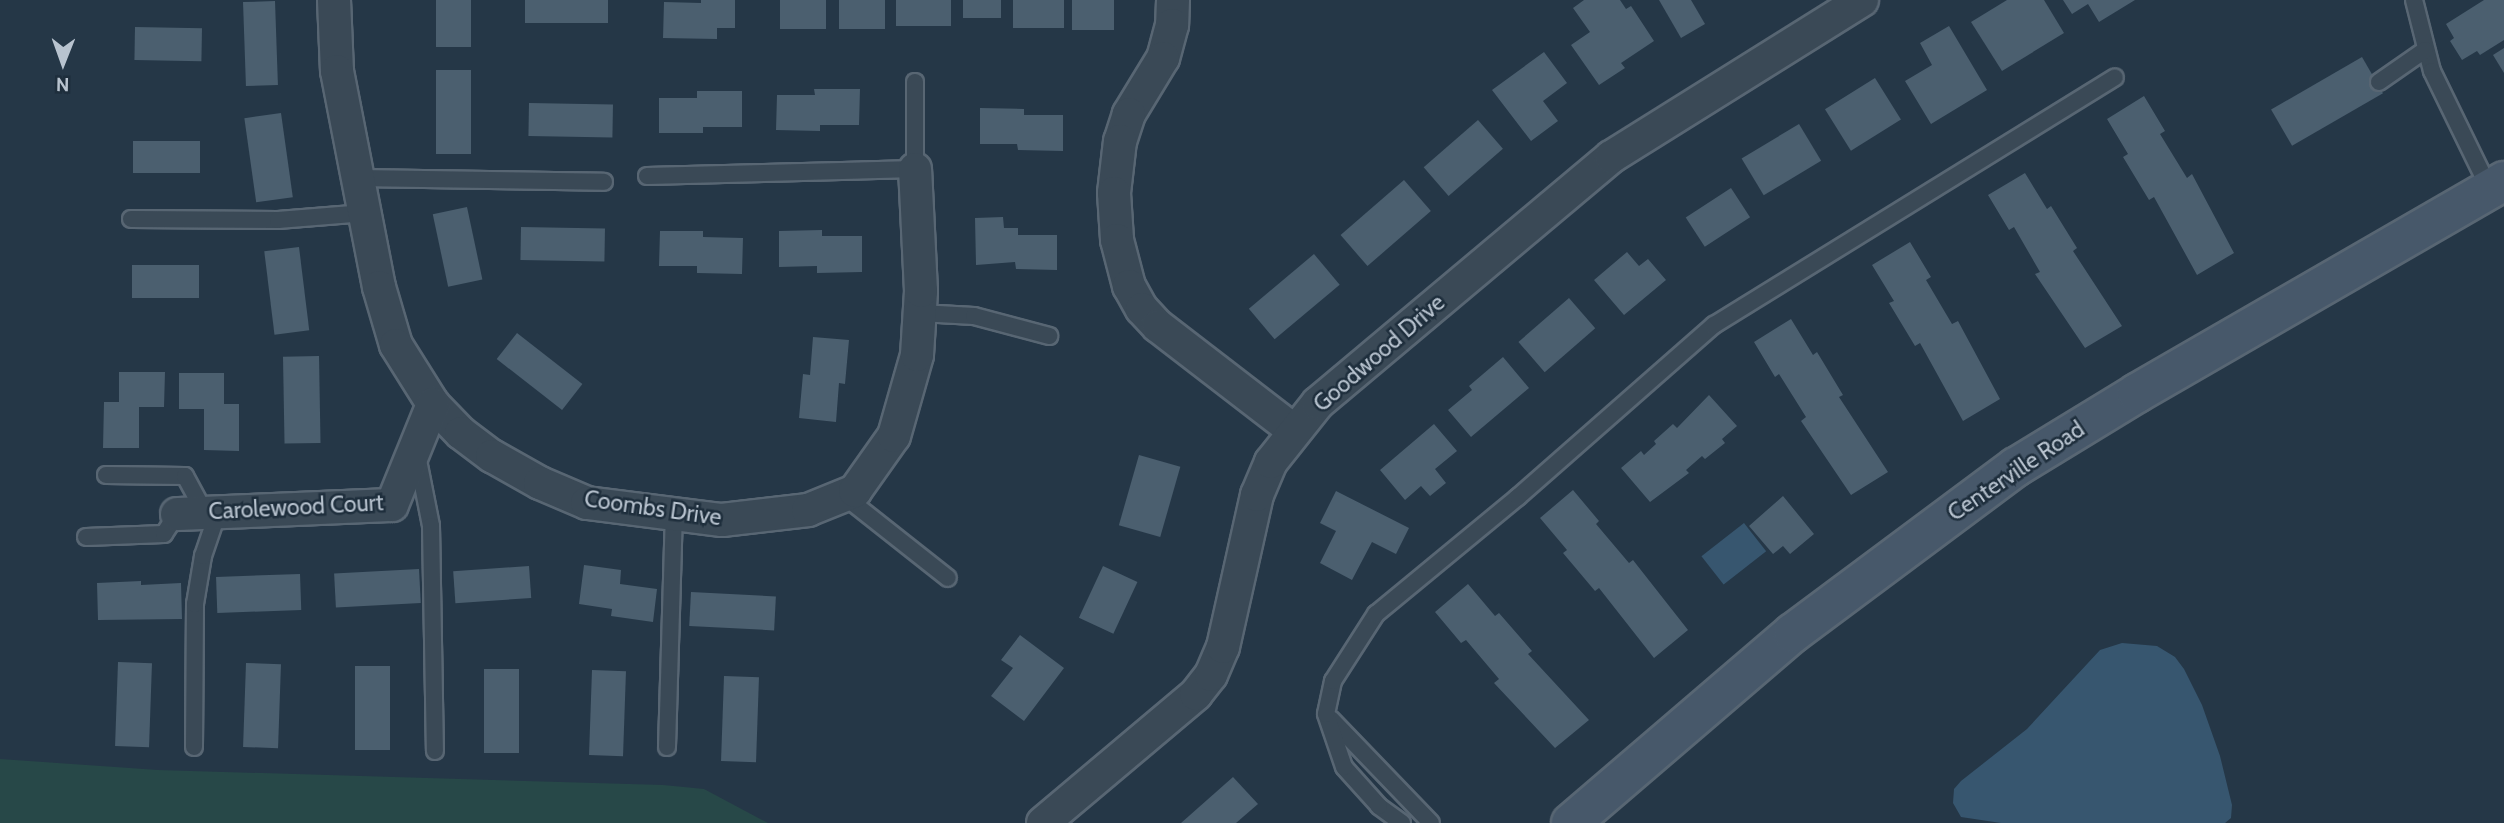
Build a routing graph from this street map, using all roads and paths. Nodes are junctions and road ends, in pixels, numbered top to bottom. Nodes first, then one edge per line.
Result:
1 (334, 0) edge
2 (1173, 0) edge
3 (1863, 0) edge
4 (2414, 0) edge
5 (2426, 50) junction
6 (2115, 77) dead end
7 (915, 82) dead end
8 (2379, 82) dead end
9 (915, 169) junction
10 (648, 176) dead end
11 (358, 178) junction
12 (604, 182) dead end
13 (2497, 186) edge
14 (365, 213) junction
15 (131, 219) dead end
16 (920, 313) junction
17 (1049, 336) dead end
18 (433, 404) junction
19 (1293, 430) junction
20 (414, 446) junction
21 (106, 475) dead end
22 (844, 496) junction
23 (200, 513) junction
24 (674, 515) junction
25 (86, 537) dead end
26 (948, 578) dead end
27 (1326, 714) junction
28 (194, 747) dead end
29 (667, 747) dead end
30 (435, 751) dead end
31 (1043, 823) edge
32 (1402, 823) edge
33 (1431, 823) edge
34 (1571, 823) edge

1 - 11 street, Coombs Drive
2 - 19 street
3 - 19 street, Goodwood Drive
4 - 5 lane
5 - 8 lane
5 - 13 lane
6 - 27 lane
7 - 9 lane
9 - 10 lane
9 - 16 street, Coombs Drive
11 - 12 lane
11 - 14 street, Coombs Drive
13 - 34 main road, Centerville Road
14 - 15 lane
14 - 18 street, Coombs Drive
16 - 17 lane
16 - 22 street, Coombs Drive
18 - 20 street, Carolewood Court
18 - 24 street, Coombs Drive
19 - 31 street, Goodwood Drive
20 - 23 street, Carolewood Court
20 - 30 lane
21 - 23 lane
22 - 24 street, Coombs Drive
22 - 26 lane
23 - 25 lane
23 - 28 lane
24 - 29 lane
27 - 32 lane
27 - 33 lane

